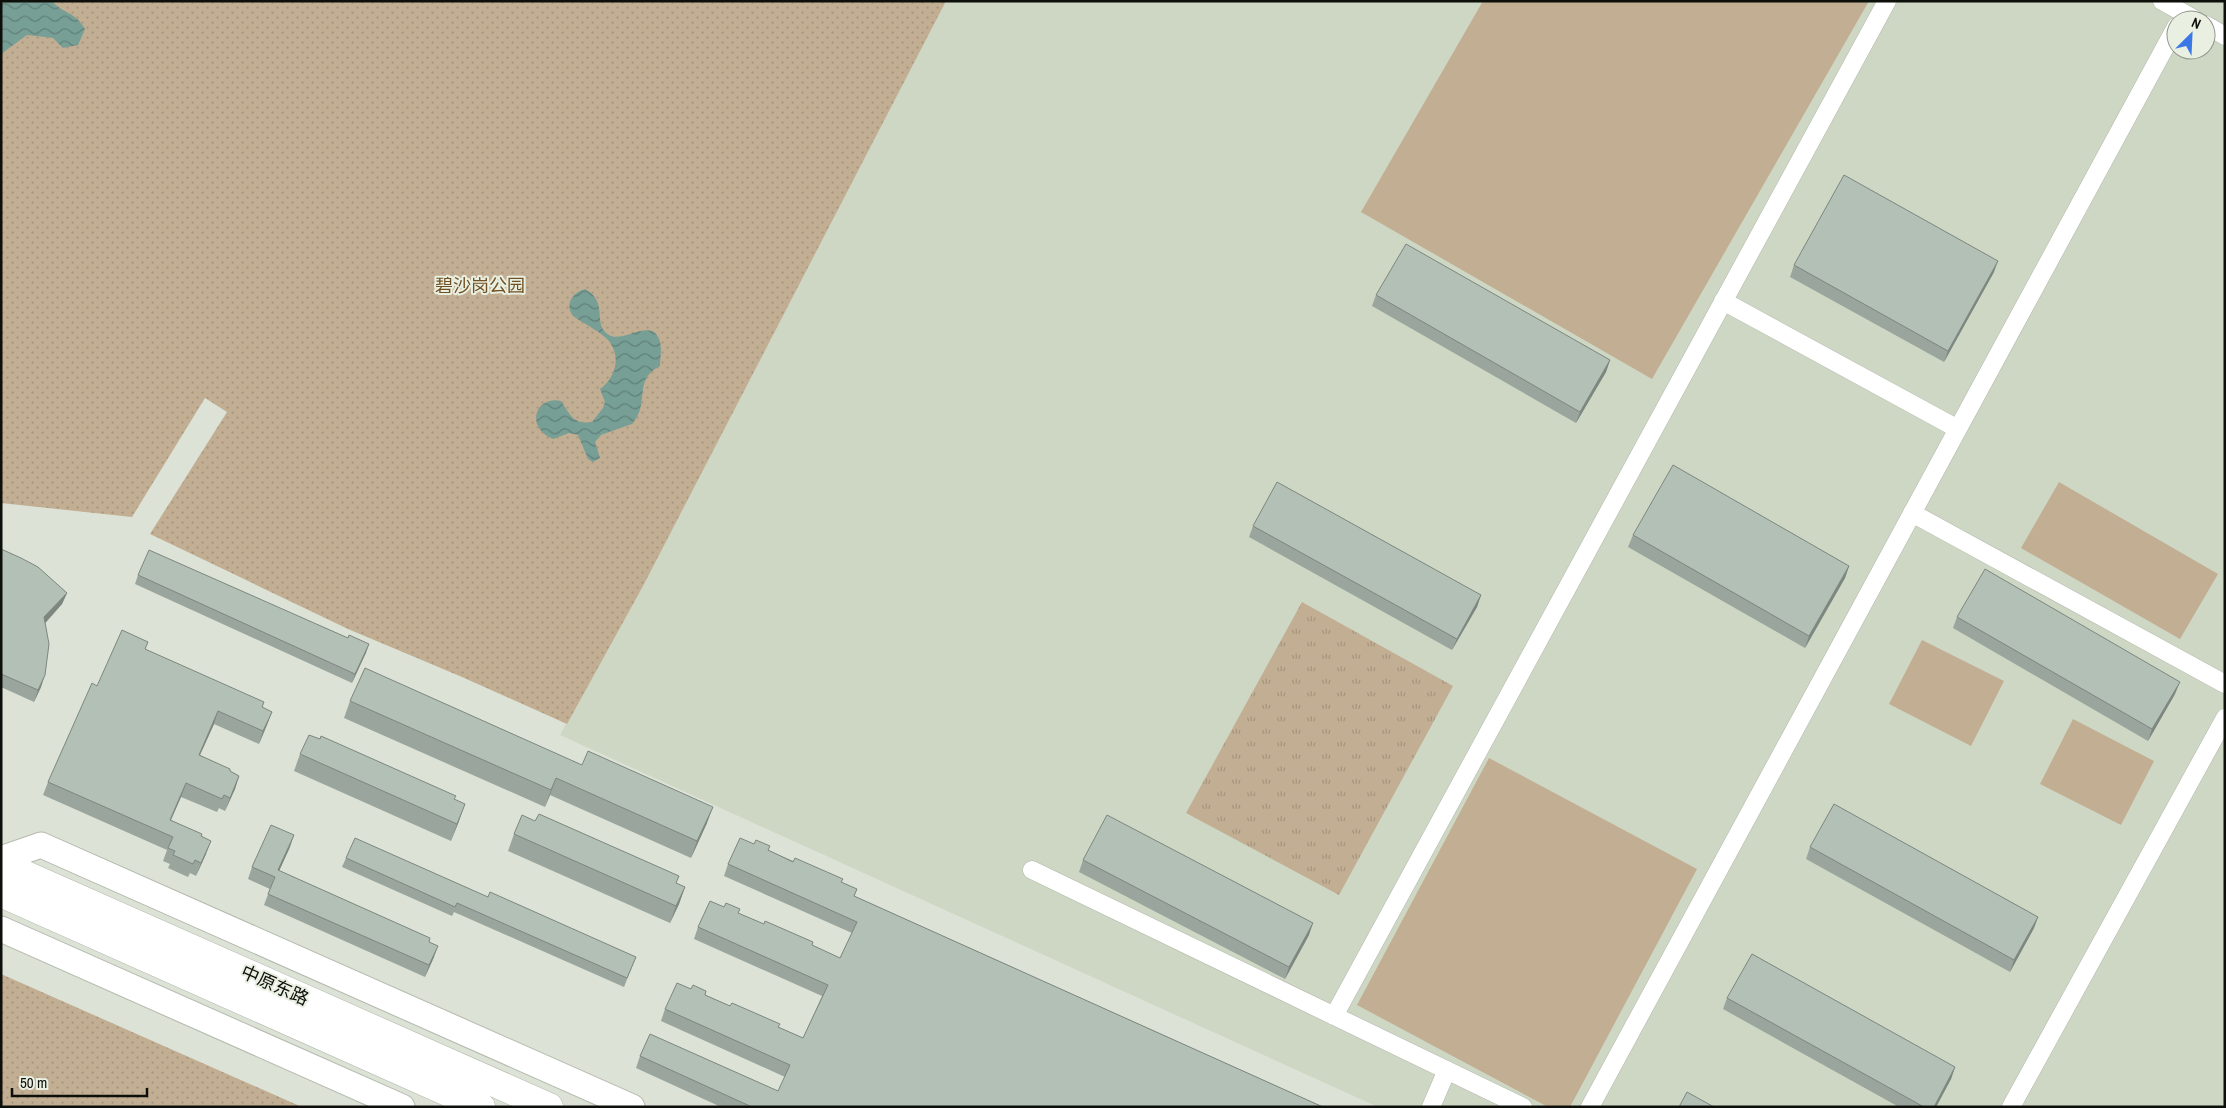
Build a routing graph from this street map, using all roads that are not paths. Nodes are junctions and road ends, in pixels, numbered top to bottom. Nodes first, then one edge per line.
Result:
1 (1887, 1) edge
2 (2162, 1) edge
3 (2172, 10) edge
4 (2166, 53) edge
5 (1723, 301) junction
6 (1958, 429) junction
7 (1912, 514) junction
8 (2225, 684) edge
9 (2225, 718) edge
10 (1, 860) edge
11 (1, 864) edge
12 (1032, 870) dead end
13 (1, 893) edge
14 (1, 929) edge
15 (1334, 1016) junction
16 (1447, 1070) junction
17 (402, 1107) edge
18 (481, 1107) edge
19 (548, 1107) edge
20 (632, 1107) edge
21 (1431, 1107) edge
22 (1523, 1107) edge
23 (1590, 1107) edge
24 (2011, 1107) edge

1 - 5 street
2 - 3 street
4 - 6 street
5 - 6 street
5 - 15 street
6 - 7 street
7 - 8 street
7 - 23 street
9 - 24 street
10 - 20 street
11 - 19 main road, 中原东路
12 - 15 street
13 - 18 main road, 中原东路
14 - 17 street
15 - 16 street
16 - 21 street
16 - 22 street

